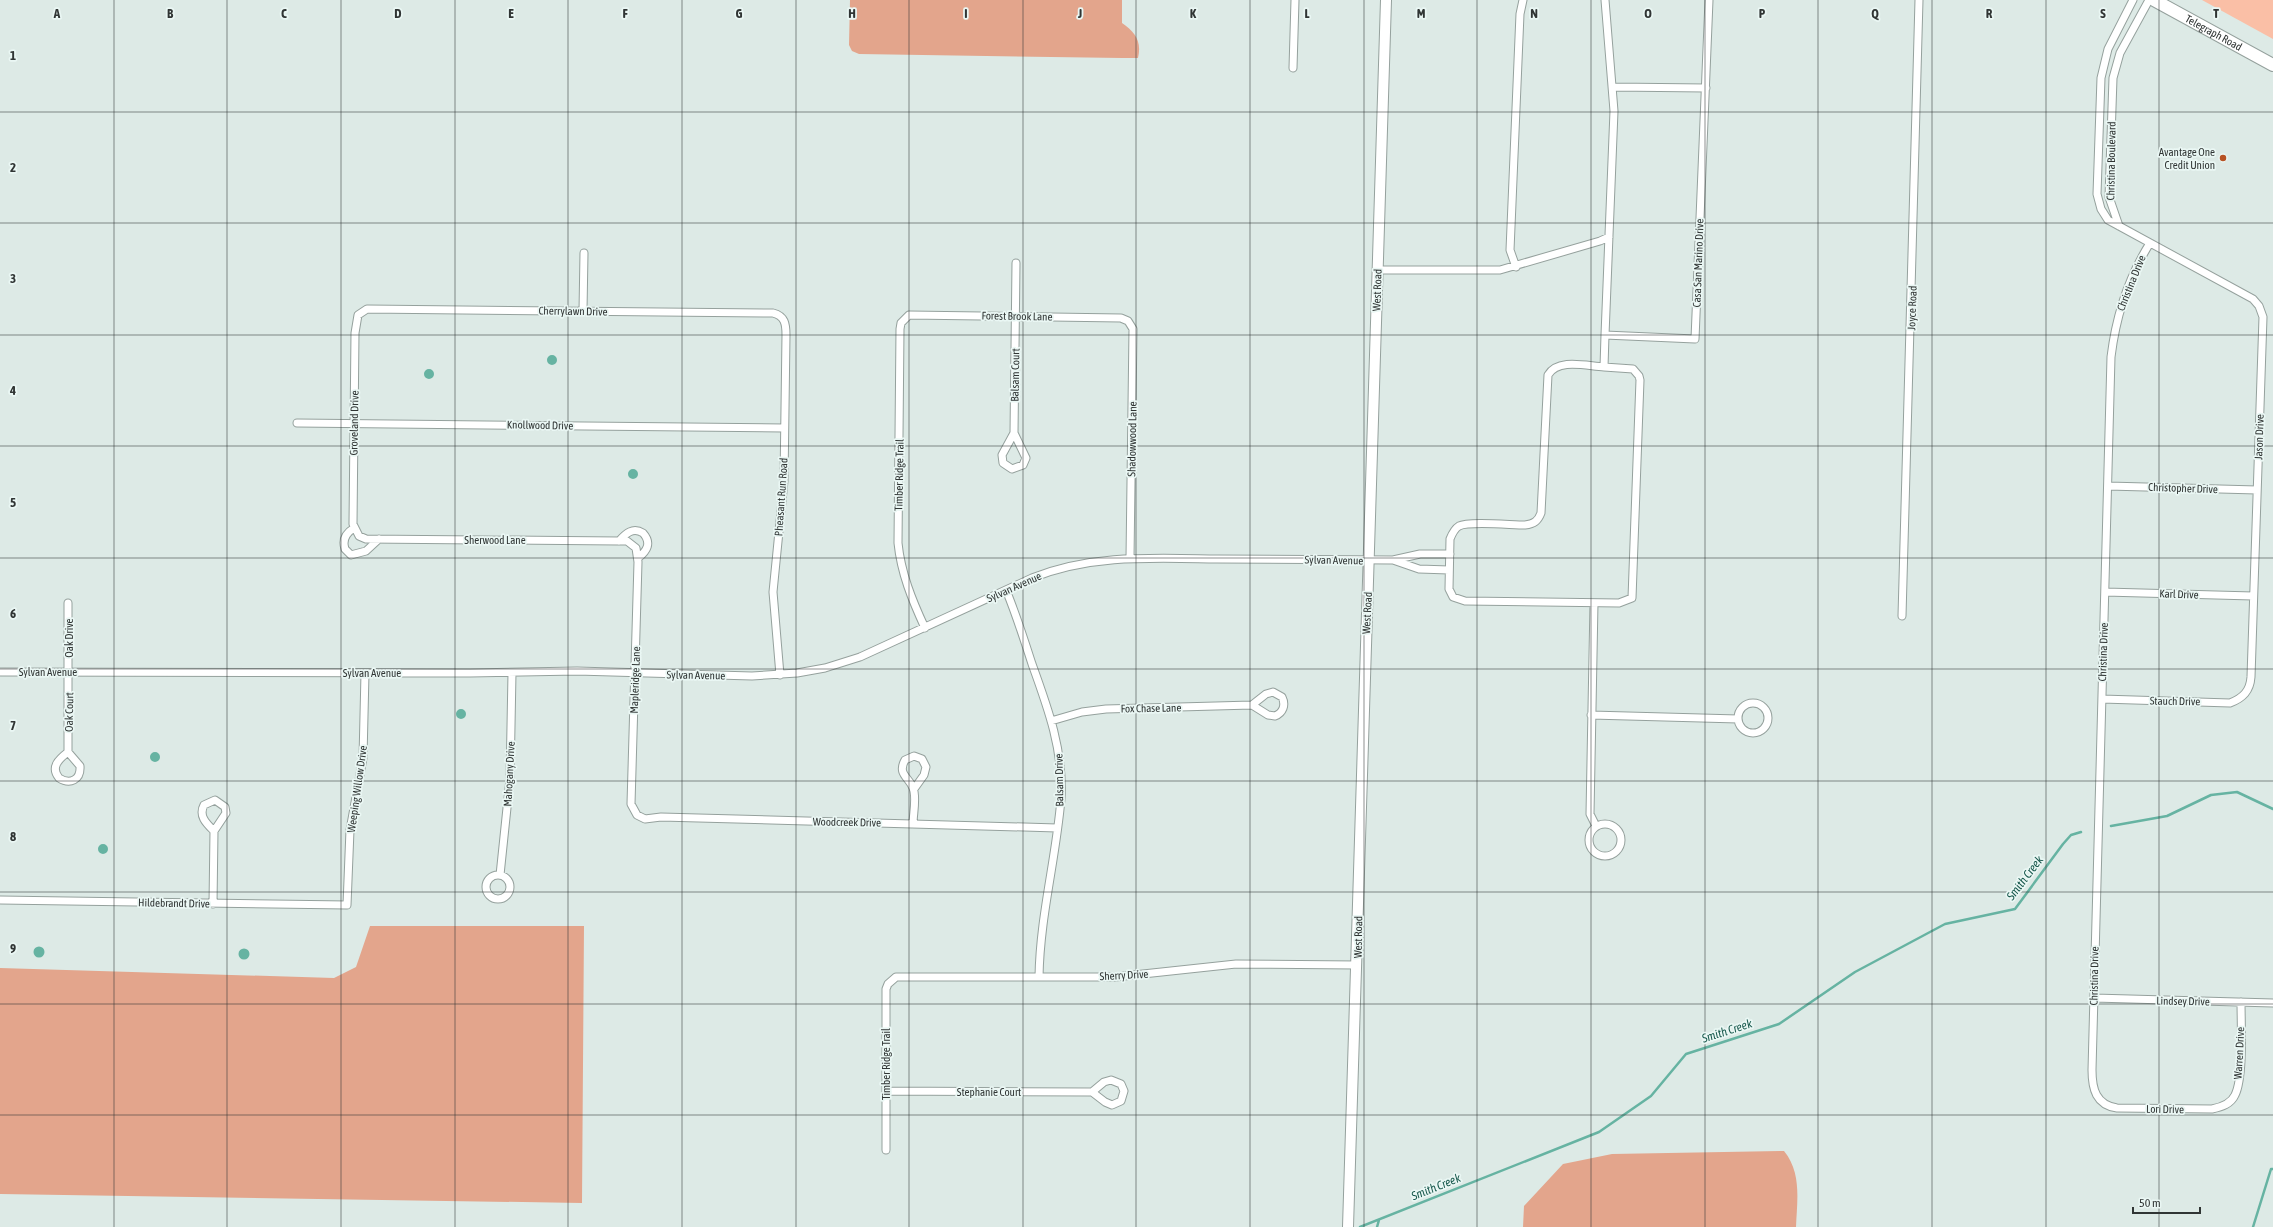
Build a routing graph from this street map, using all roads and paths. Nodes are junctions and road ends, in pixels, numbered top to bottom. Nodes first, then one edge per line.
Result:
1 (1296, 0) edge
2 (1386, 0) edge
3 (1523, 0) edge
4 (1605, 0) edge
5 (1709, 0) edge
6 (1919, 0) edge
7 (2133, 0) edge
8 (2149, 0) edge
9 (2154, 0) edge
10 (2108, 49) junction
11 (2120, 53) junction
12 (2273, 65) edge
13 (1293, 68) dead end
14 (1613, 87) junction
15 (1706, 88) junction
16 (2099, 145) junction
17 (2110, 145) junction
18 (2119, 226) junction
19 (1609, 237) junction
20 (2150, 243) junction
21 (584, 253) dead end
22 (1016, 263) dead end
23 (1516, 267) junction
24 (1378, 270) junction
25 (583, 311) junction
26 (360, 313) joint
27 (1016, 316) junction
28 (905, 318) joint
29 (784, 320) joint
30 (1128, 321) joint
31 (1605, 335) junction
32 (1604, 367) junction
33 (297, 423) dead end
34 (354, 424) junction
35 (784, 428) junction
36 (1014, 433) junction
37 (2108, 486) junction
38 (2257, 490) junction
39 (355, 531) junction
40 (379, 539) junction
41 (619, 541) junction
42 (634, 545) joint
43 (1450, 554) junction
44 (638, 558) junction
45 (1130, 558) junction
46 (1370, 560) junction
47 (1393, 560) junction
48 (1449, 570) junction
49 (1006, 590) junction
50 (2105, 592) junction
51 (2253, 596) junction
52 (68, 603) dead end
53 (1594, 603) junction
54 (1902, 616) dead end
55 (925, 628) junction
56 (0, 672) edge
57 (69, 672) junction
58 (365, 673) junction
59 (512, 673) junction
60 (635, 674) junction
61 (780, 674) junction
62 (2245, 694) joint
63 (2102, 699) junction
64 (1252, 705) dead end
65 (1591, 715) junction
66 (1738, 719) junction
67 (1051, 721) junction
68 (68, 752) dead end
69 (914, 789) dead end
70 (637, 815) joint
71 (913, 824) junction
72 (1596, 826) junction
73 (1057, 828) junction
74 (214, 831) dead end
75 (500, 875) dead end
76 (0, 900) edge
77 (213, 904) junction
78 (347, 905) joint
79 (1357, 966) junction
80 (1039, 976) junction
81 (892, 979) joint
82 (2094, 998) junction
83 (2241, 1002) junction
84 (2273, 1003) edge
85 (886, 1091) junction
86 (1092, 1092) dead end
87 (2101, 1101) joint
88 (2230, 1102) joint
89 (886, 1150) dead end
90 (1348, 1227) edge

1 - 13 street
2 - 24 street, West Road
3 - 23 street
4 - 14 street
5 - 15 street, Casa San Marino Drive
6 - 54 street, Joyce Road
7 - 10 street, Christina Boulevard
8 - 11 street, Christina Boulevard
9 - 12 main road, Telegraph Road
10 - 11 street
10 - 16 street, Christina Boulevard
11 - 17 street, Christina Boulevard
14 - 15 street
14 - 19 street
15 - 31 street, Casa San Marino Drive
16 - 17 street
16 - 18 street, Christina Boulevard
17 - 18 street, Christina Boulevard
18 - 20 street, Christina Drive
19 - 23 street
19 - 31 street
20 - 37 street, Christina Drive
20 - 38 street, Jason Drive
21 - 25 street
22 - 27 street
23 - 24 street
24 - 46 street, West Road
25 - 26 street, Cherrylawn Drive
25 - 29 street, Cherrylawn Drive
26 - 34 street, Groveland Drive
27 - 28 street, Forest Brook Lane
27 - 30 street, Forest Brook Lane
27 - 36 street, Balsam Court
28 - 55 street, Timber Ridge Trail
29 - 35 street, Pheasant Run Road
30 - 45 street, Shadowwood Lane
31 - 32 street
32 - 43 street
32 - 53 street
33 - 34 street, Knollwood Drive
34 - 35 street, Knollwood Drive
34 - 39 street, Groveland Drive
35 - 61 street, Pheasant Run Road
36 - 36 street, Balsam Court
37 - 38 street, Christopher Drive
37 - 50 street, Christina Drive
38 - 51 street, Jason Drive
39 - 40 street, Sherwood Lane
39 - 40 street
40 - 41 street, Sherwood Lane
41 - 42 street, Sherwood Lane
41 - 44 street
42 - 44 street, Mapleridge Lane
43 - 47 street
43 - 48 street
44 - 60 street, Mapleridge Lane
45 - 46 street, Sylvan Avenue
45 - 49 street, Sylvan Avenue
46 - 47 street, Sylvan Avenue
46 - 79 street, West Road
47 - 48 street
48 - 53 street
49 - 55 street, Sylvan Avenue
49 - 67 street, Balsam Drive
50 - 51 street, Karl Drive
50 - 63 street, Christina Drive
51 - 62 street, Jason Drive
52 - 57 street, Oak Drive
53 - 65 street
55 - 61 street, Sylvan Avenue
56 - 57 street, Sylvan Avenue
57 - 58 street, Sylvan Avenue
57 - 68 street, Oak Court
58 - 59 street, Sylvan Avenue
58 - 78 street, Weeping Willow Drive
59 - 60 street, Sylvan Avenue
59 - 75 street, Mahogany Drive
60 - 61 street, Sylvan Avenue
60 - 70 street, Mapleridge Lane
62 - 63 street, Stauch Drive
63 - 82 street, Christina Drive
64 - 67 street, Fox Chase Lane
65 - 66 street
65 - 72 street
66 - 66 street
67 - 73 street, Balsam Drive
69 - 71 street
70 - 71 street, Woodcreek Drive
71 - 73 street, Woodcreek Drive
72 - 72 street
73 - 80 street, Balsam Drive
74 - 77 street
76 - 77 street, Hildebrandt Drive
77 - 78 street, Hildebrandt Drive
79 - 80 street, Sherry Drive
79 - 90 street, West Road
80 - 81 street, Sherry Drive
81 - 85 street, Timber Ridge Trail
82 - 83 street, Lindsey Drive
82 - 87 street, Christina Drive
83 - 84 street, Lindsey Drive
83 - 88 street, Warren Drive
85 - 86 street, Stephanie Court
85 - 89 street, Timber Ridge Trail
87 - 88 street, Lori Drive

